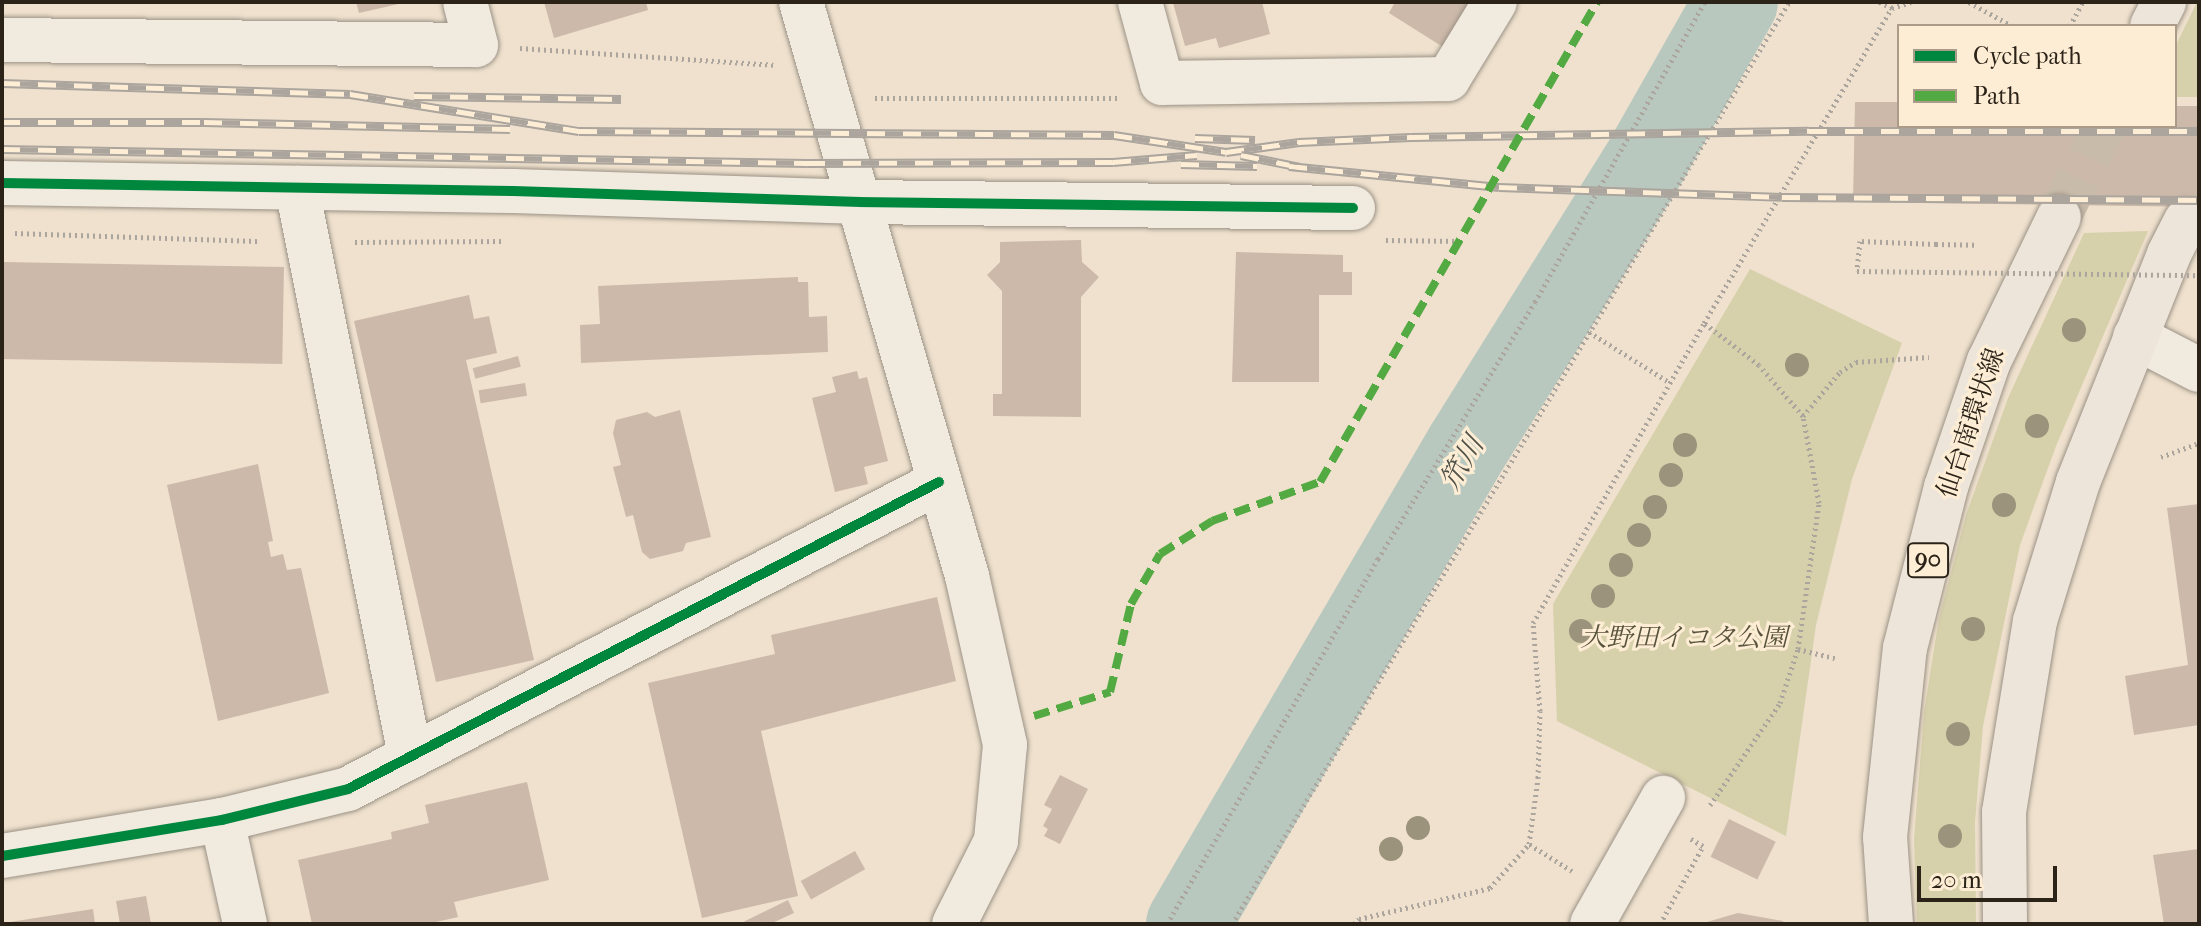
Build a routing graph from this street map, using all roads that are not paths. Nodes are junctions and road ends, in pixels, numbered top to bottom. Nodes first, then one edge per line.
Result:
1 (465, 2) edge
2 (801, 2) edge
3 (1140, 2) edge
4 (1495, 2) edge
5 (2164, 2) edge
6 (2153, 24) edge
7 (2, 40) edge
8 (2, 183) edge
9 (297, 188) junction
10 (861, 202) junction
11 (1353, 208) dead end
12 (2059, 217) tunnel mouth
13 (2186, 221) dead end
14 (2135, 337) junction
15 (2199, 370) edge
16 (939, 482) junction
17 (410, 755) junction
18 (1663, 798) dead end
19 (222, 820) junction
20 (2, 856) edge
21 (1600, 909) edge
22 (245, 924) edge
23 (954, 924) edge
24 (1891, 924) edge
25 (2005, 924) edge

1 - 7 street
2 - 10 street
3 - 4 street
5 - 6 main road
8 - 9 street
9 - 10 street
9 - 17 street
10 - 11 street
10 - 16 street
12 - 24 main road, 仙台南環状線 / 90
13 - 14 main road
14 - 15 street
14 - 25 main road
16 - 17 street
16 - 23 street
17 - 19 street
18 - 21 street
19 - 20 street
19 - 22 street

